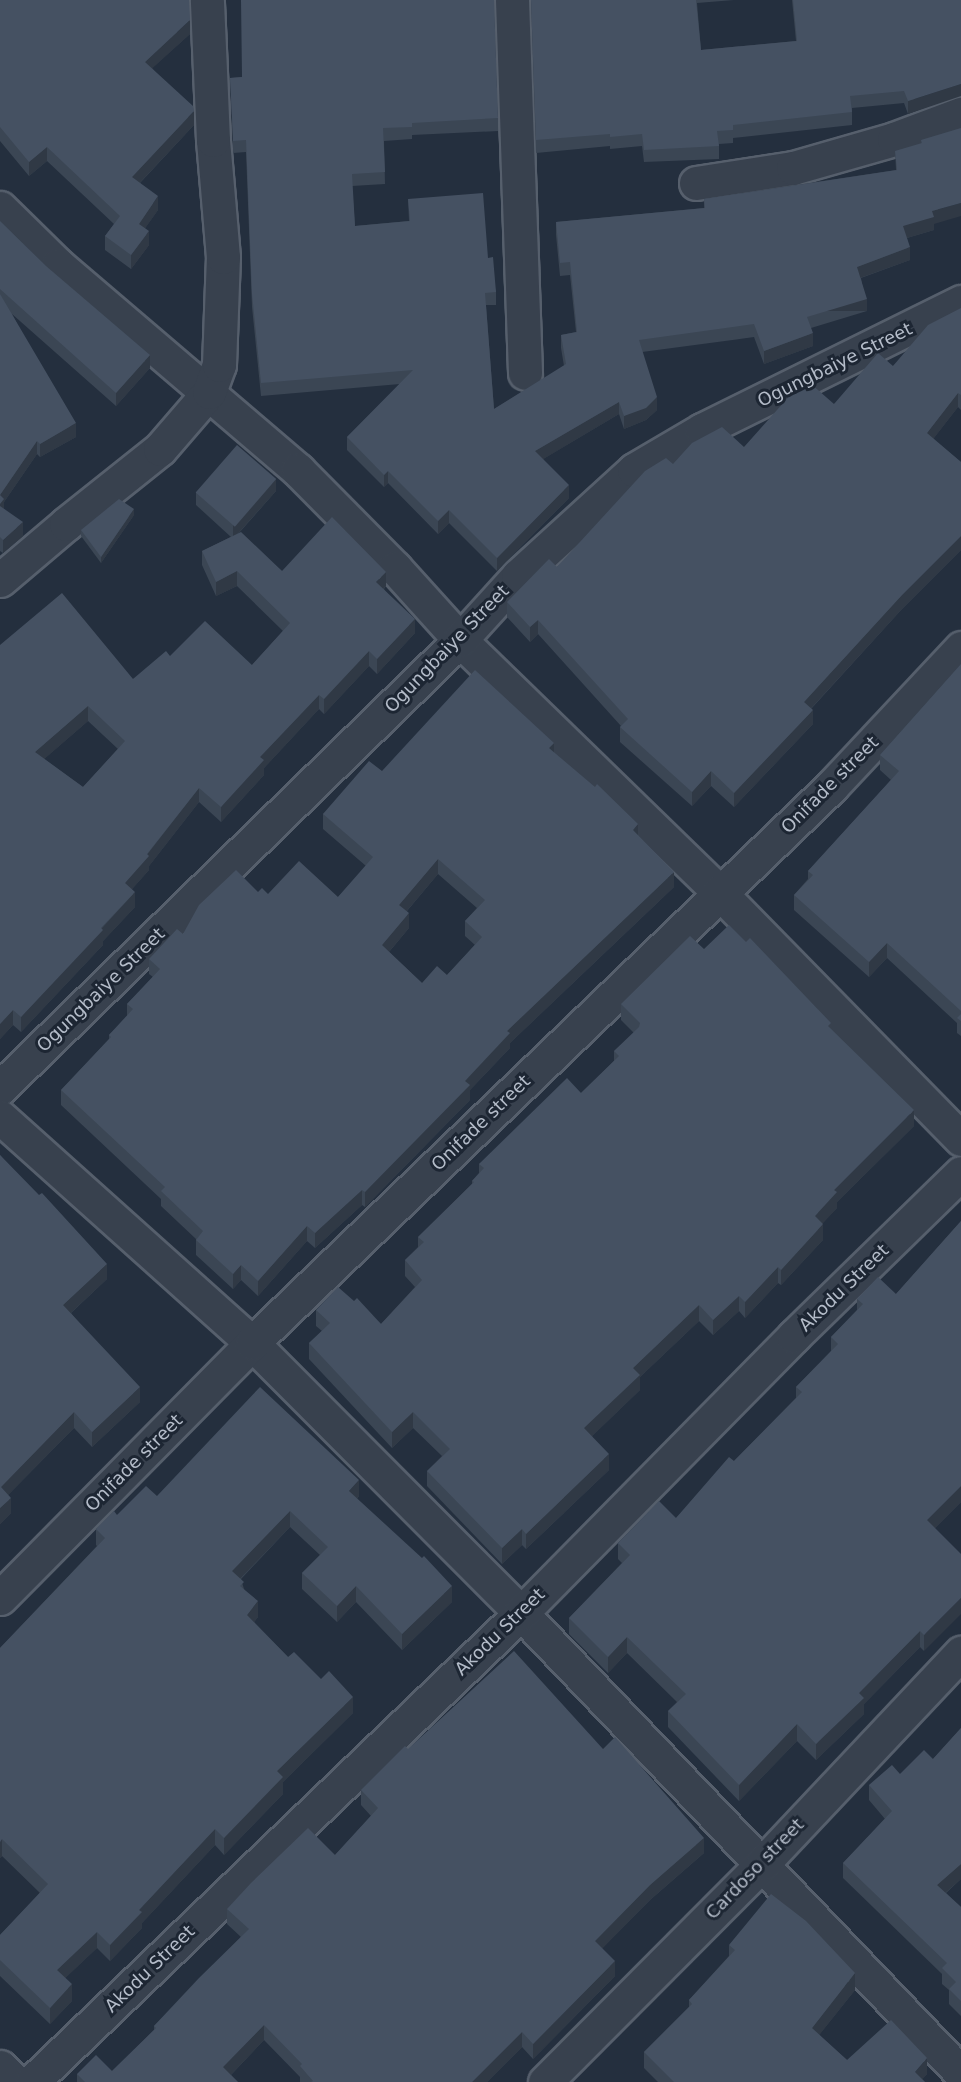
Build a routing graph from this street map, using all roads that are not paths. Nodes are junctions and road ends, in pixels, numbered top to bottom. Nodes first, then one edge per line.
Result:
1 (207, 0) edge
2 (512, 0) edge
3 (961, 114) edge
4 (696, 183) dead end
5 (0, 208) edge
6 (961, 302) edge
7 (525, 373) dead end
8 (209, 392) junction
9 (0, 580) edge
10 (460, 640) junction
11 (961, 648) edge
12 (720, 893) junction
13 (0, 1088) edge
14 (0, 1117) edge
15 (961, 1139) edge
16 (961, 1173) edge
17 (252, 1343) junction
18 (0, 1598) edge
19 (521, 1613) junction
20 (961, 1653) edge
21 (763, 1863) junction
22 (0, 2067) edge
23 (961, 2073) edge
24 (15, 2082) edge
25 (32, 2082) edge
26 (545, 2082) edge

1 - 8 street
2 - 7 street
3 - 4 street
5 - 8 street
6 - 10 street, Ogungbaiye Street
8 - 9 street
8 - 10 street
10 - 12 street
10 - 13 street, Ogungbaiye Street
11 - 12 street, Onifade street
12 - 15 street
12 - 17 street, Onifade street
14 - 17 street
16 - 19 street, Akodu Street
17 - 18 street, Onifade street
17 - 19 street
19 - 21 street
19 - 25 street, Akodu Street
20 - 21 street, Cardoso street
21 - 23 street
21 - 26 street, Cardoso street
22 - 24 street

